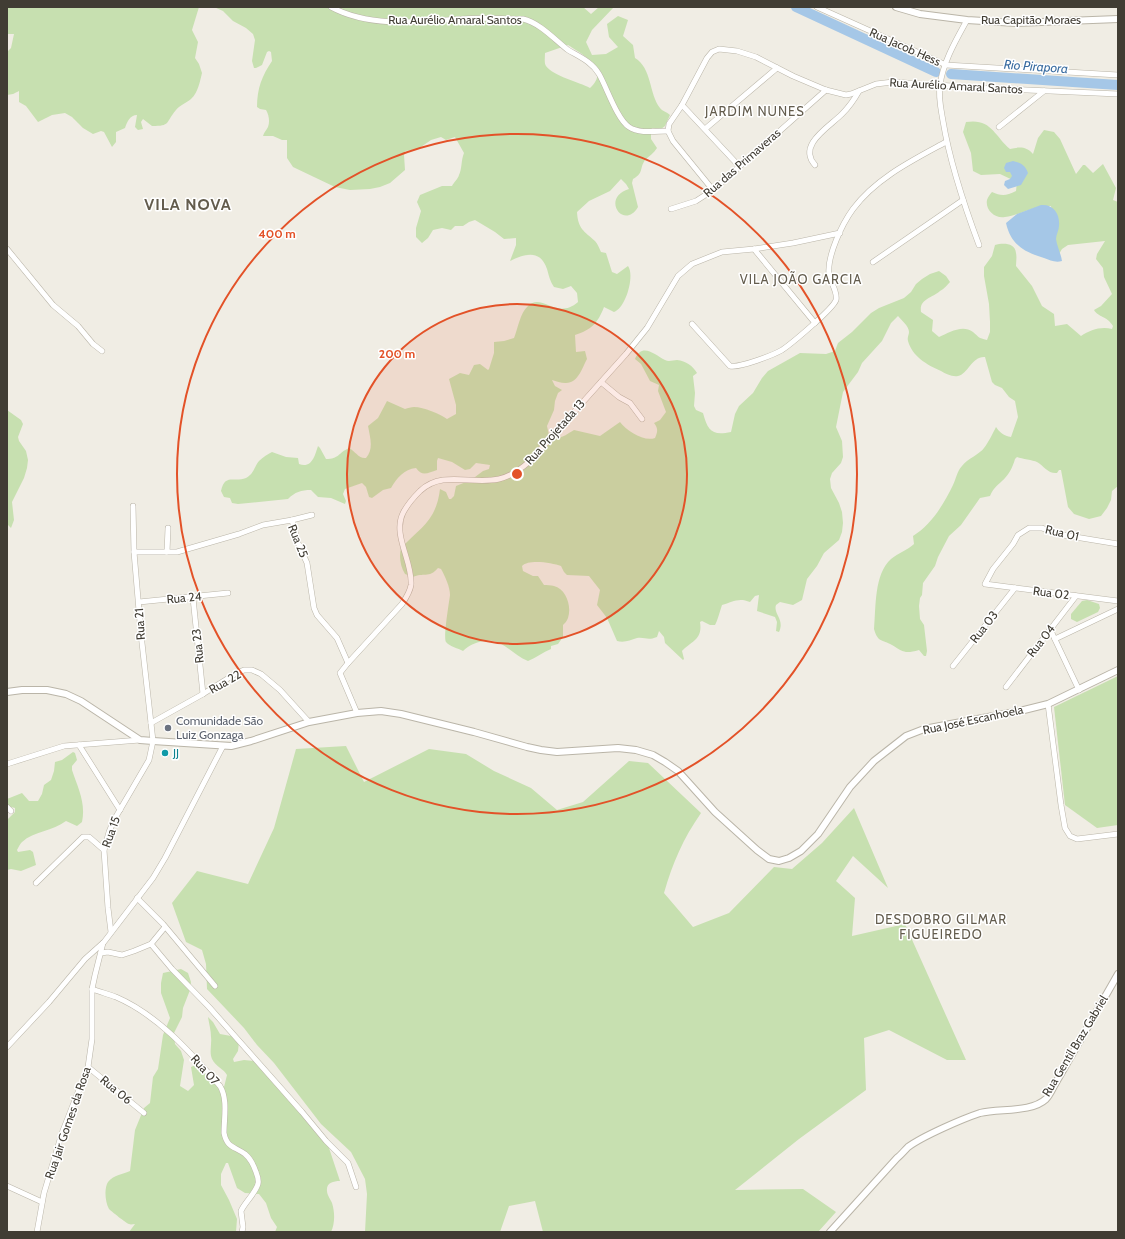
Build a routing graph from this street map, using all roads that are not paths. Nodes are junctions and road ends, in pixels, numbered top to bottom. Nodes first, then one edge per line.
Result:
1 (332, 7) edge
2 (817, 7) edge
3 (896, 7) edge
4 (1118, 19) edge
5 (967, 20) junction
6 (946, 64) junction
7 (777, 68) junction
8 (1118, 75) edge
9 (940, 85) junction
10 (826, 90) junction
11 (859, 90) junction
12 (1044, 91) junction
13 (1118, 94) edge
14 (682, 105) junction
15 (999, 127) dead end
16 (705, 129) junction
17 (668, 130) junction
18 (946, 142) junction
19 (815, 165) dead end
20 (739, 166) junction
21 (713, 190) junction
22 (963, 200) junction
23 (671, 209) dead end
24 (840, 233) junction
25 (979, 245) dead end
26 (7, 249) edge
27 (754, 249) junction
28 (873, 262) dead end
29 (815, 323) junction
30 (692, 324) dead end
31 (102, 351) dead end
32 (601, 382) junction
33 (642, 419) dead end
34 (133, 506) dead end
35 (312, 515) dead end
36 (292, 520) junction
37 (168, 528) dead end
38 (1118, 544) edge
39 (134, 552) junction
40 (167, 552) junction
41 (985, 584) joint
42 (1015, 588) junction
43 (228, 593) dead end
44 (1076, 596) junction
45 (193, 598) junction
46 (1118, 601) edge
47 (139, 602) junction
48 (1118, 609) edge
49 (1050, 629) junction
50 (1055, 639) junction
51 (348, 663) junction
52 (953, 666) dead end
53 (1118, 670) edge
54 (1006, 687) dead end
55 (1079, 690) junction
56 (7, 692) edge
57 (203, 694) junction
58 (1048, 704) junction
59 (357, 713) junction
60 (309, 722) junction
61 (151, 723) junction
62 (140, 740) junction
63 (153, 741) junction
64 (79, 745) junction
65 (223, 746) junction
66 (7, 764) edge
67 (120, 810) junction
68 (1118, 834) edge
69 (104, 850) junction
70 (36, 883) dead end
71 (137, 898) junction
72 (165, 927) junction
73 (111, 932) junction
74 (104, 942) junction
75 (151, 944) junction
76 (101, 953) junction
77 (1118, 974) edge
78 (215, 986) dead end
79 (92, 989) junction
80 (7, 1047) edge
81 (88, 1067) junction
82 (144, 1113) dead end
83 (7, 1186) edge
84 (356, 1187) dead end
85 (42, 1202) junction
86 (37, 1232) edge
87 (242, 1232) edge
88 (830, 1232) edge

1 - 17 street, Rua Aurélio Amaral Santos
2 - 6 street, Rua Jacob Hess
3 - 5 street, Rua Capitão Moraes
4 - 5 street, Rua Capitão Moraes
5 - 6 street
6 - 8 street, Rua Jacob Hess
6 - 9 street
7 - 10 street, Rua Aurélio Amaral Santos
7 - 14 street, Rua Aurélio Amaral Santos
7 - 16 street
9 - 11 street, Rua Aurélio Amaral Santos
9 - 12 street, Rua Aurélio Amaral Santos
9 - 18 street
10 - 11 street, Rua Aurélio Amaral Santos
10 - 20 street, Rua das Primaveras
11 - 19 street
12 - 13 street, Rua Aurélio Amaral Santos
12 - 15 street
14 - 16 street
14 - 17 street, Rua Aurélio Amaral Santos
16 - 20 street
17 - 21 street
18 - 22 street
18 - 24 street
20 - 21 street, Rua das Primaveras
21 - 23 street, Rua das Primaveras
22 - 25 street
22 - 28 street
24 - 27 street, Rua Projetada 13
24 - 29 street
26 - 31 street
27 - 29 street
27 - 32 street, Rua Projetada 13
29 - 30 street
32 - 33 street
32 - 51 street, Rua Projetada 13
34 - 39 street, Rua 21
35 - 36 street
36 - 40 street, Rua 25
36 - 51 street, Rua 25
37 - 40 street
38 - 41 street, Rua 01
39 - 40 street, Rua 25
39 - 47 street, Rua 21
41 - 42 street, Rua 02
42 - 44 street, Rua 02
42 - 52 street, Rua 03
43 - 45 street, Rua 24
44 - 46 street, Rua 02
44 - 49 street, Rua 04
45 - 47 street, Rua 24
45 - 57 street, Rua 23
47 - 61 street, Rua 21
48 - 50 street
49 - 50 street
49 - 54 street, Rua 04
50 - 55 street
51 - 59 street, Rua Projetada 13
53 - 55 street, Rua José Escanhoela
55 - 58 street, Rua José Escanhoela
56 - 62 street
57 - 60 street, Rua 22
57 - 61 street, Rua 22
58 - 59 street, Rua José Escanhoela
58 - 68 street
59 - 60 street
60 - 65 street
61 - 63 street, Rua 21
62 - 63 street
62 - 64 street
63 - 65 street
63 - 67 street, Rua 15
64 - 66 street
64 - 67 street
65 - 71 street
67 - 69 street, Rua 15
69 - 70 street
69 - 73 street, Rua 15
71 - 72 street
71 - 73 street
72 - 75 street
72 - 78 street
73 - 74 street
74 - 76 street, Rua Jair Gomes da Rosa
74 - 80 street
75 - 76 street
75 - 84 street
76 - 79 street, Rua Jair Gomes da Rosa
77 - 88 street, Rua Gentil Braz Gabriel
79 - 81 street, Rua Jair Gomes da Rosa
79 - 87 street, Rua 07
81 - 82 street, Rua 06
81 - 85 street, Rua Jair Gomes da Rosa
83 - 85 street
85 - 86 street, Rua Jair Gomes da Rosa

